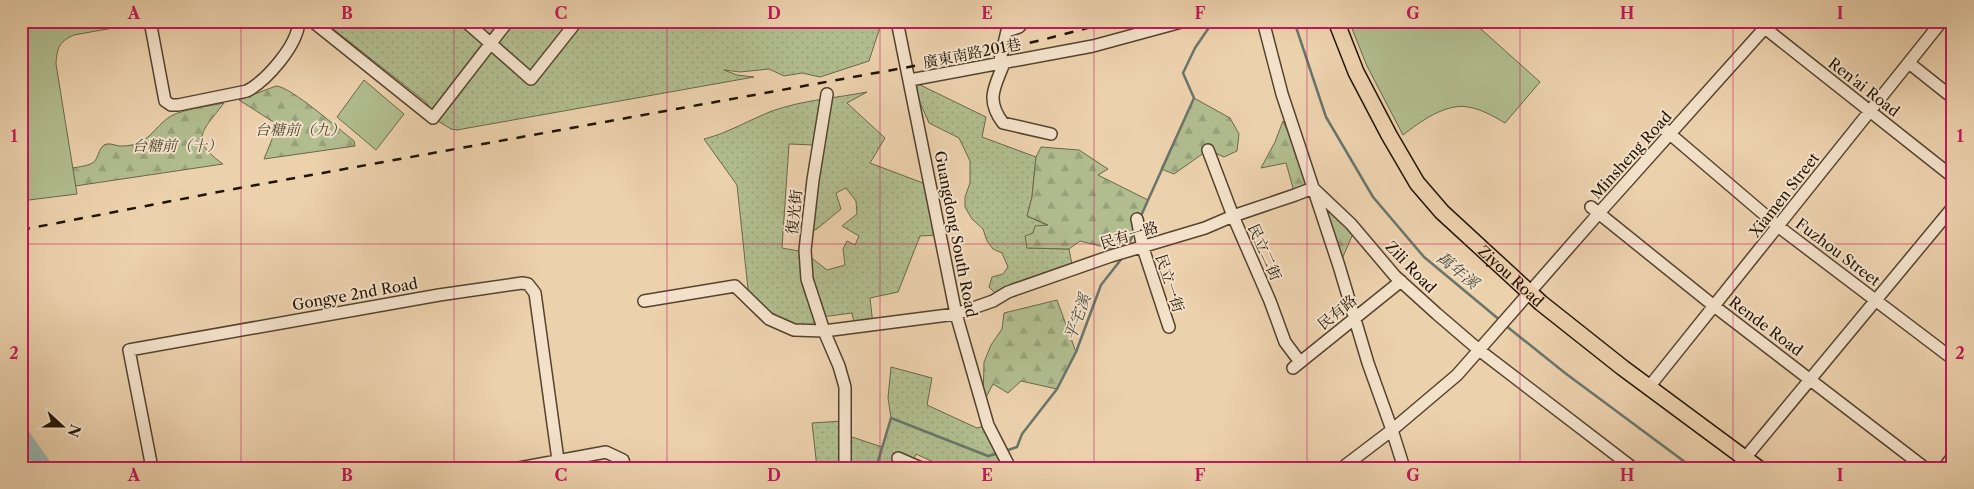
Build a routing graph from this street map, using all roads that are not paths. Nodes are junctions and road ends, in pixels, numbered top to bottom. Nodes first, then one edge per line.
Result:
1 (150, 21) edge
2 (299, 21) edge
3 (312, 21) edge
4 (465, 21) edge
5 (508, 21) edge
6 (577, 21) edge
7 (898, 21) edge
8 (1024, 21) edge
9 (1186, 21) edge
10 (1263, 21) edge
11 (1336, 21) edge
12 (1942, 21) edge
13 (1764, 24) edge
14 (491, 43) junction
15 (1001, 63) junction
16 (1908, 63) junction
17 (910, 80) junction
18 (827, 94) dead end
19 (1953, 98) edge
20 (1869, 110) junction
21 (1666, 131) junction
22 (1051, 134) dead end
23 (1208, 150) dead end
24 (1953, 177) edge
25 (1312, 188) junction
26 (1953, 207) edge
27 (1595, 210) junction
28 (1232, 216) junction
29 (1137, 219) dead end
30 (1779, 227) junction
31 (1143, 248) junction
32 (1401, 281) junction
33 (1529, 293) junction
34 (1876, 299) junction
35 (644, 301) dead end
36 (1714, 306) junction
37 (956, 314) junction
38 (1354, 318) junction
39 (1169, 327) dead end
40 (824, 331) junction
41 (1479, 350) junction
42 (1953, 359) edge
43 (1296, 365) joint
44 (1811, 379) junction
45 (1649, 387) junction
46 (1392, 430) junction
47 (1953, 456) edge
48 (898, 458) dead end
49 (1746, 458) junction
50 (558, 460) junction
51 (152, 468) edge
52 (519, 468) edge
53 (625, 468) edge
54 (845, 468) edge
55 (921, 468) edge
56 (1010, 468) edge
57 (1342, 468) edge
58 (1404, 468) edge
59 (1633, 468) edge
60 (1758, 468) edge
61 (1925, 468) edge
62 (1944, 468) edge

1 - 2 street
3 - 14 street
4 - 14 street
5 - 14 street
6 - 14 street
7 - 17 street, Guangdong South Road
8 - 15 street
9 - 15 street, 廣東南路201巷
10 - 25 street, Zili Road
11 - 33 main road, Ziyou Road
12 - 16 street, Xiamen Street
13 - 20 street, Ren'ai Road
13 - 21 street, Minsheng Road
15 - 17 street, 廣東南路201巷
15 - 22 street
16 - 19 street
16 - 20 street, Xiamen Street
17 - 37 street, Guangdong South Road
18 - 40 street, 復光街
20 - 24 street, Ren'ai Road
20 - 30 street, Xiamen Street
21 - 27 street, Minsheng Road
21 - 30 street, Fuzhou Street
23 - 28 street, 民立二街
25 - 28 street, 民有一路
25 - 32 street, Zili Road
25 - 38 street
26 - 34 street
27 - 33 street, Minsheng Road
27 - 36 street, Rende Road
28 - 31 street, 民有一路
28 - 43 street, 民立二街
29 - 31 street, 民立一街
30 - 34 street, Fuzhou Street
30 - 36 street, Xiamen Street
31 - 37 street, 民有一路
31 - 39 street, 民立一街
32 - 38 street, 民有路
32 - 41 street, Zili Road
33 - 41 street, Minsheng Road
33 - 45 main road, Ziyou Road
34 - 42 street, Fuzhou Street
34 - 44 street
35 - 40 street
36 - 44 street, Rende Road
36 - 45 street, Xiamen Street
37 - 40 street
37 - 56 street, Guangdong South Road
38 - 43 street, 民有路
38 - 46 street
40 - 54 street, 復光街
41 - 46 street
41 - 59 street, Zili Road
44 - 49 street
44 - 61 street, Rende Road
45 - 49 main road, Ziyou Road
46 - 57 street
46 - 58 street
47 - 62 street
48 - 55 street
49 - 60 main road, Ziyou Road
50 - 51 street, Gongye 2nd Road
50 - 52 street
50 - 53 street

